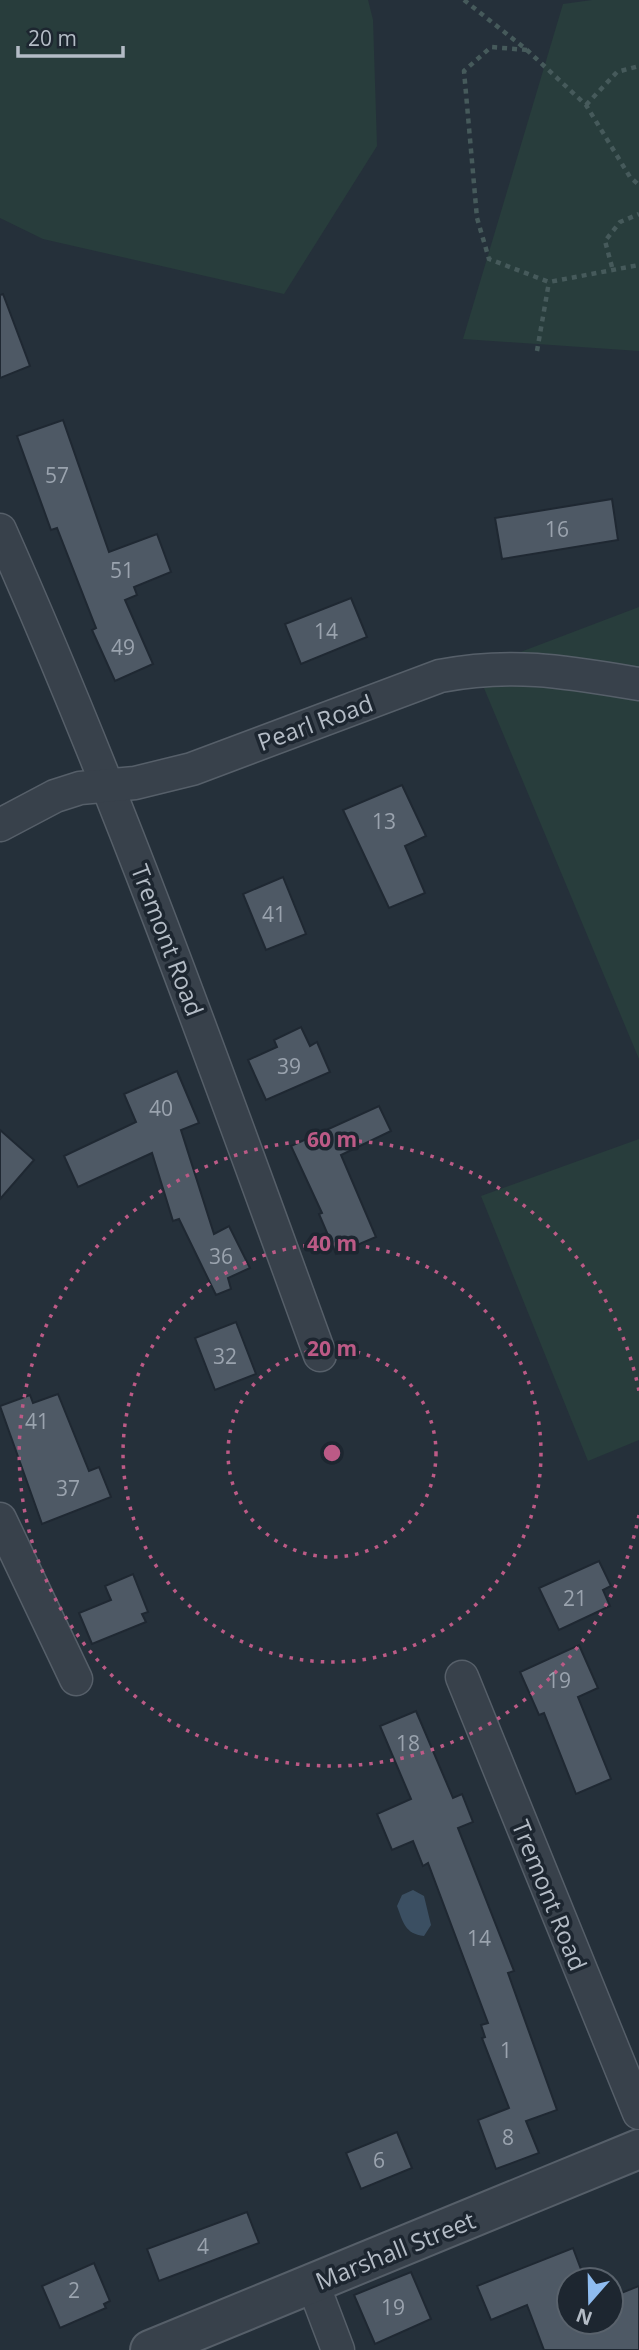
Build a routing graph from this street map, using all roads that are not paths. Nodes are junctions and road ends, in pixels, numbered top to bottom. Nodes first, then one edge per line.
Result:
1 (0, 530) edge
2 (639, 684) edge
3 (109, 785) junction
4 (0, 825) edge
5 (320, 1355) dead end
6 (0, 1519) edge
7 (462, 1677) dead end
8 (76, 1679) dead end
9 (639, 2113) edge
10 (639, 2149) edge
11 (313, 2284) junction
12 (150, 2350) edge
13 (338, 2350) edge

1 - 3 street, Tremont Road
2 - 3 street, Pearl Road
3 - 4 street, Pearl Road
3 - 5 street, Tremont Road
6 - 8 street
7 - 9 street, Tremont Road
10 - 11 street, Marshall Street
11 - 12 street, Marshall Street
11 - 13 street

